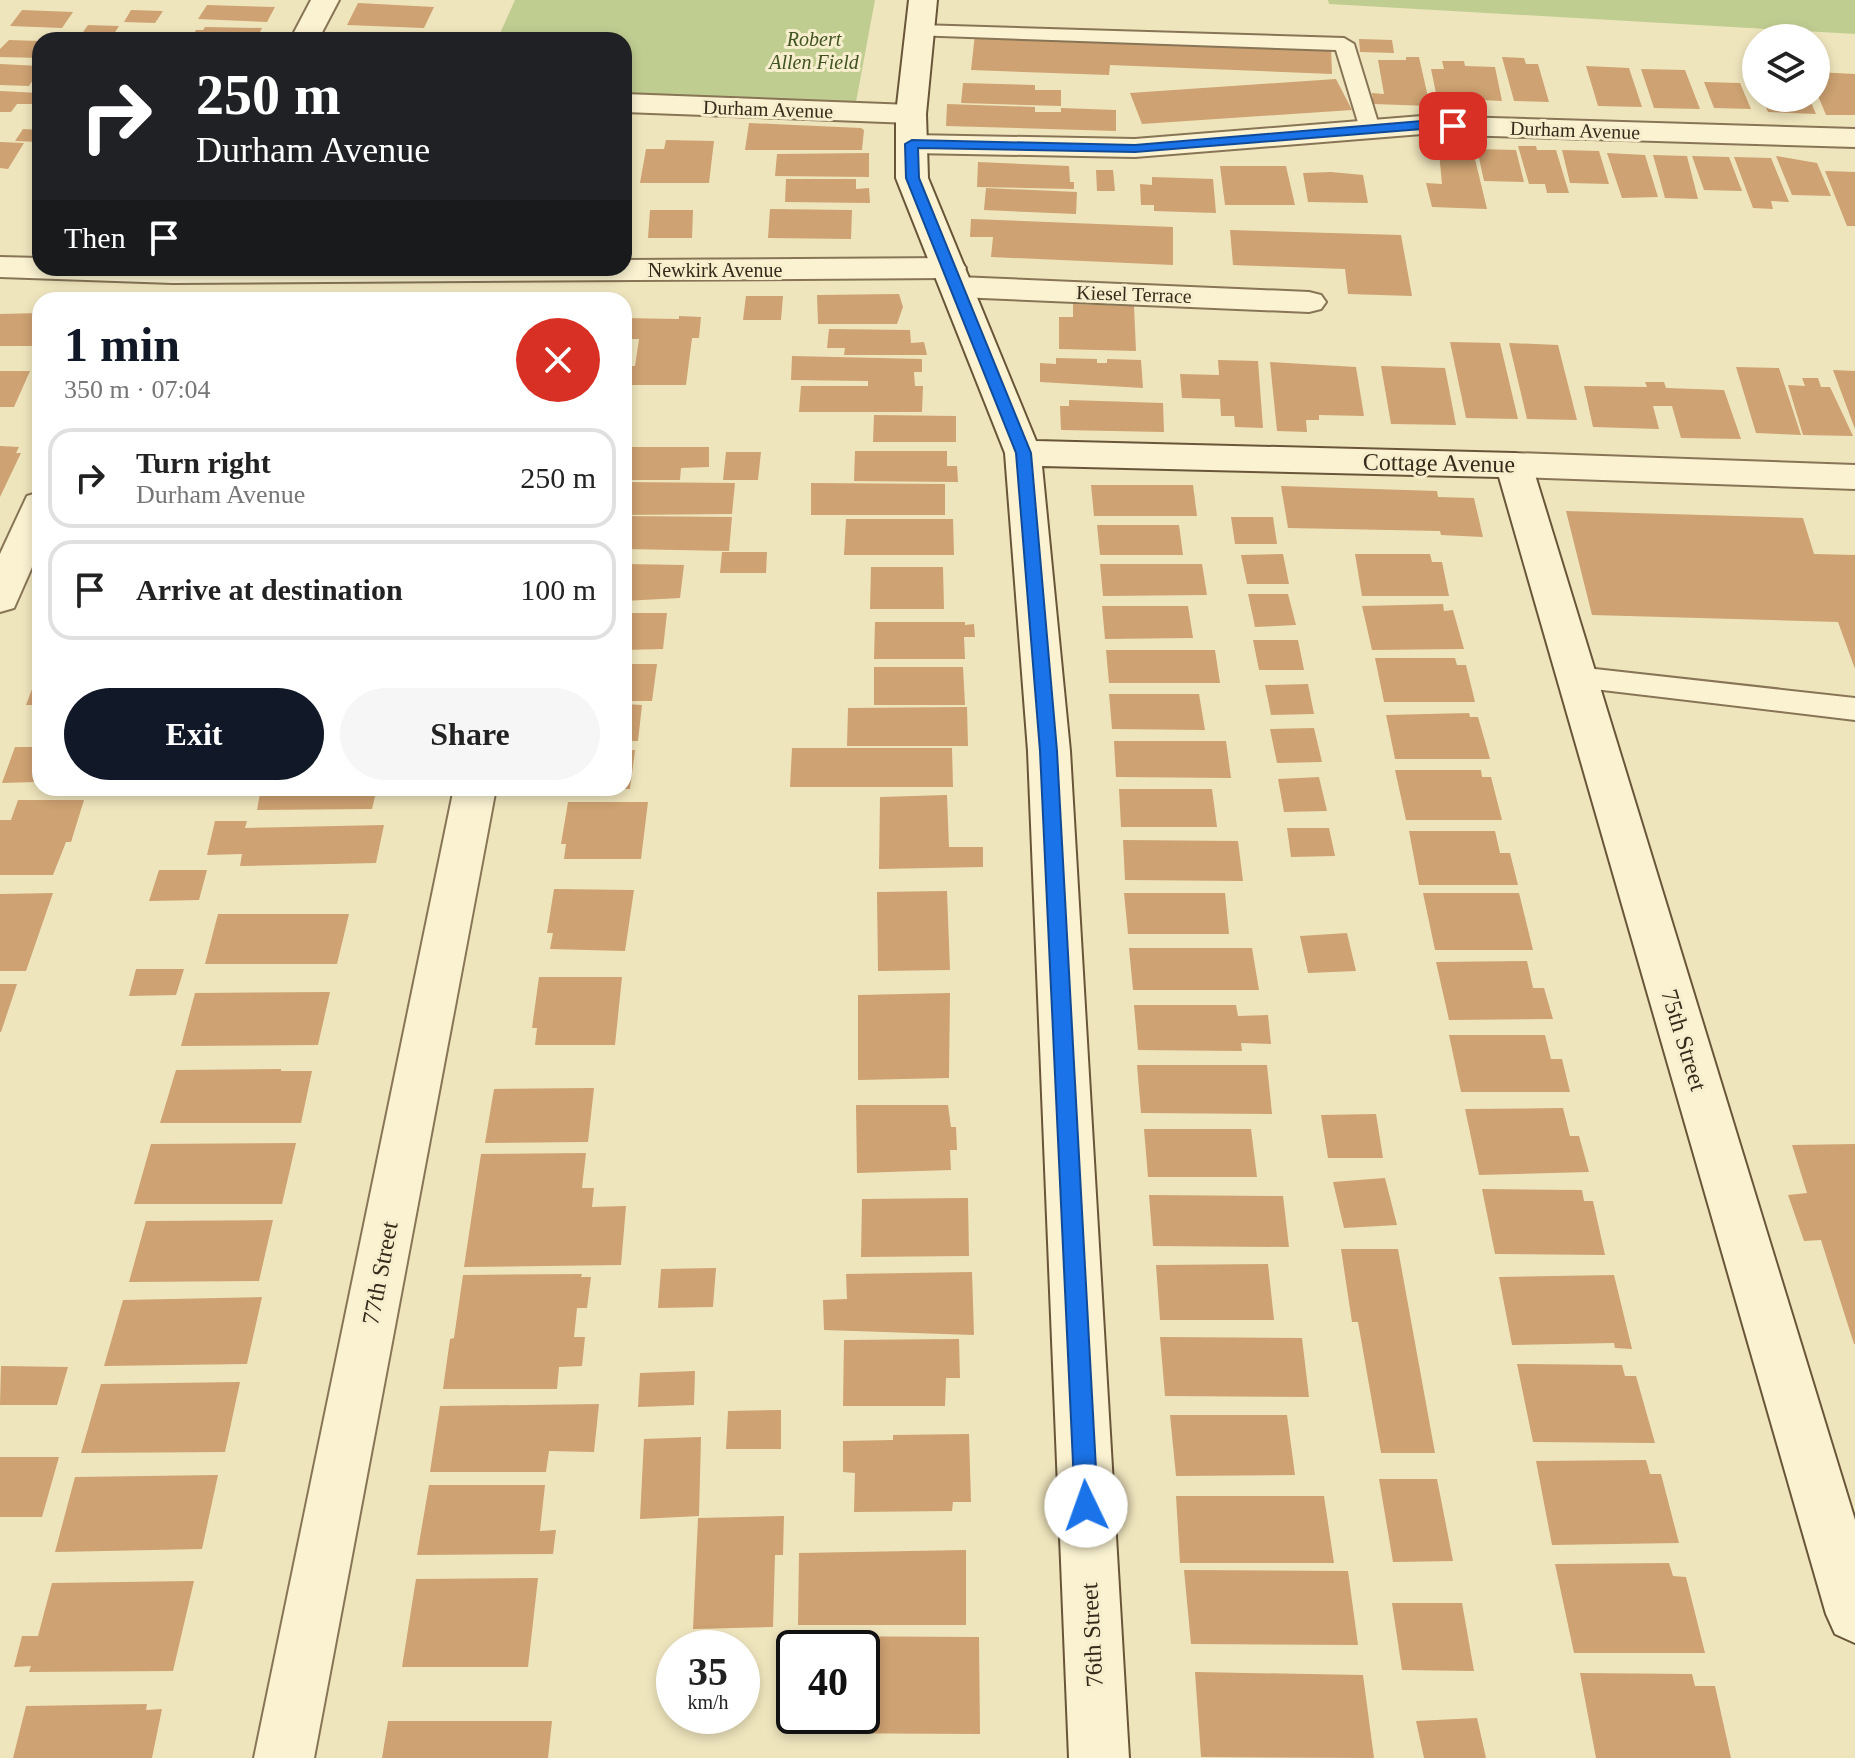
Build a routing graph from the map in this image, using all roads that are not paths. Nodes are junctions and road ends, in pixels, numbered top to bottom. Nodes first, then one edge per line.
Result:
1 (325, 0) edge
2 (921, 16) edge
3 (308, 32) edge
4 (632, 104) edge
5 (911, 129) junction
6 (1370, 129) junction
7 (1855, 138) edge
8 (0, 267) edge
9 (32, 268) edge
10 (166, 276) edge
11 (335, 276) edge
12 (954, 278) junction
13 (574, 285) edge
14 (143, 292) edge
15 (1309, 302) dead end
16 (1023, 453) junction
17 (1514, 465) junction
18 (1855, 477) edge
19 (32, 516) edge
20 (12, 543) edge
21 (0, 598) edge
22 (1577, 677) junction
23 (1855, 709) edge
24 (473, 796) edge
25 (1855, 1614) edge
26 (284, 1758) edge
27 (1099, 1758) edge

1 - 3 street
2 - 5 street, 76th Street
2 - 6 lane
4 - 5 street, Durham Avenue
5 - 6 street, Durham Avenue
5 - 12 street, 76th Street
6 - 7 street, Durham Avenue
8 - 9 street, Newkirk Avenue
10 - 14 street
11 - 13 street, Newkirk Avenue
12 - 13 street, Newkirk Avenue
12 - 15 street, Kiesel Terrace
12 - 16 street, 76th Street
16 - 17 street, Cottage Avenue
16 - 27 street, 76th Street
17 - 18 street, Cottage Avenue
17 - 22 street, 75th Street
19 - 20 street
20 - 21 street
22 - 23 lane
22 - 25 street, 75th Street
24 - 26 street, 77th Street

